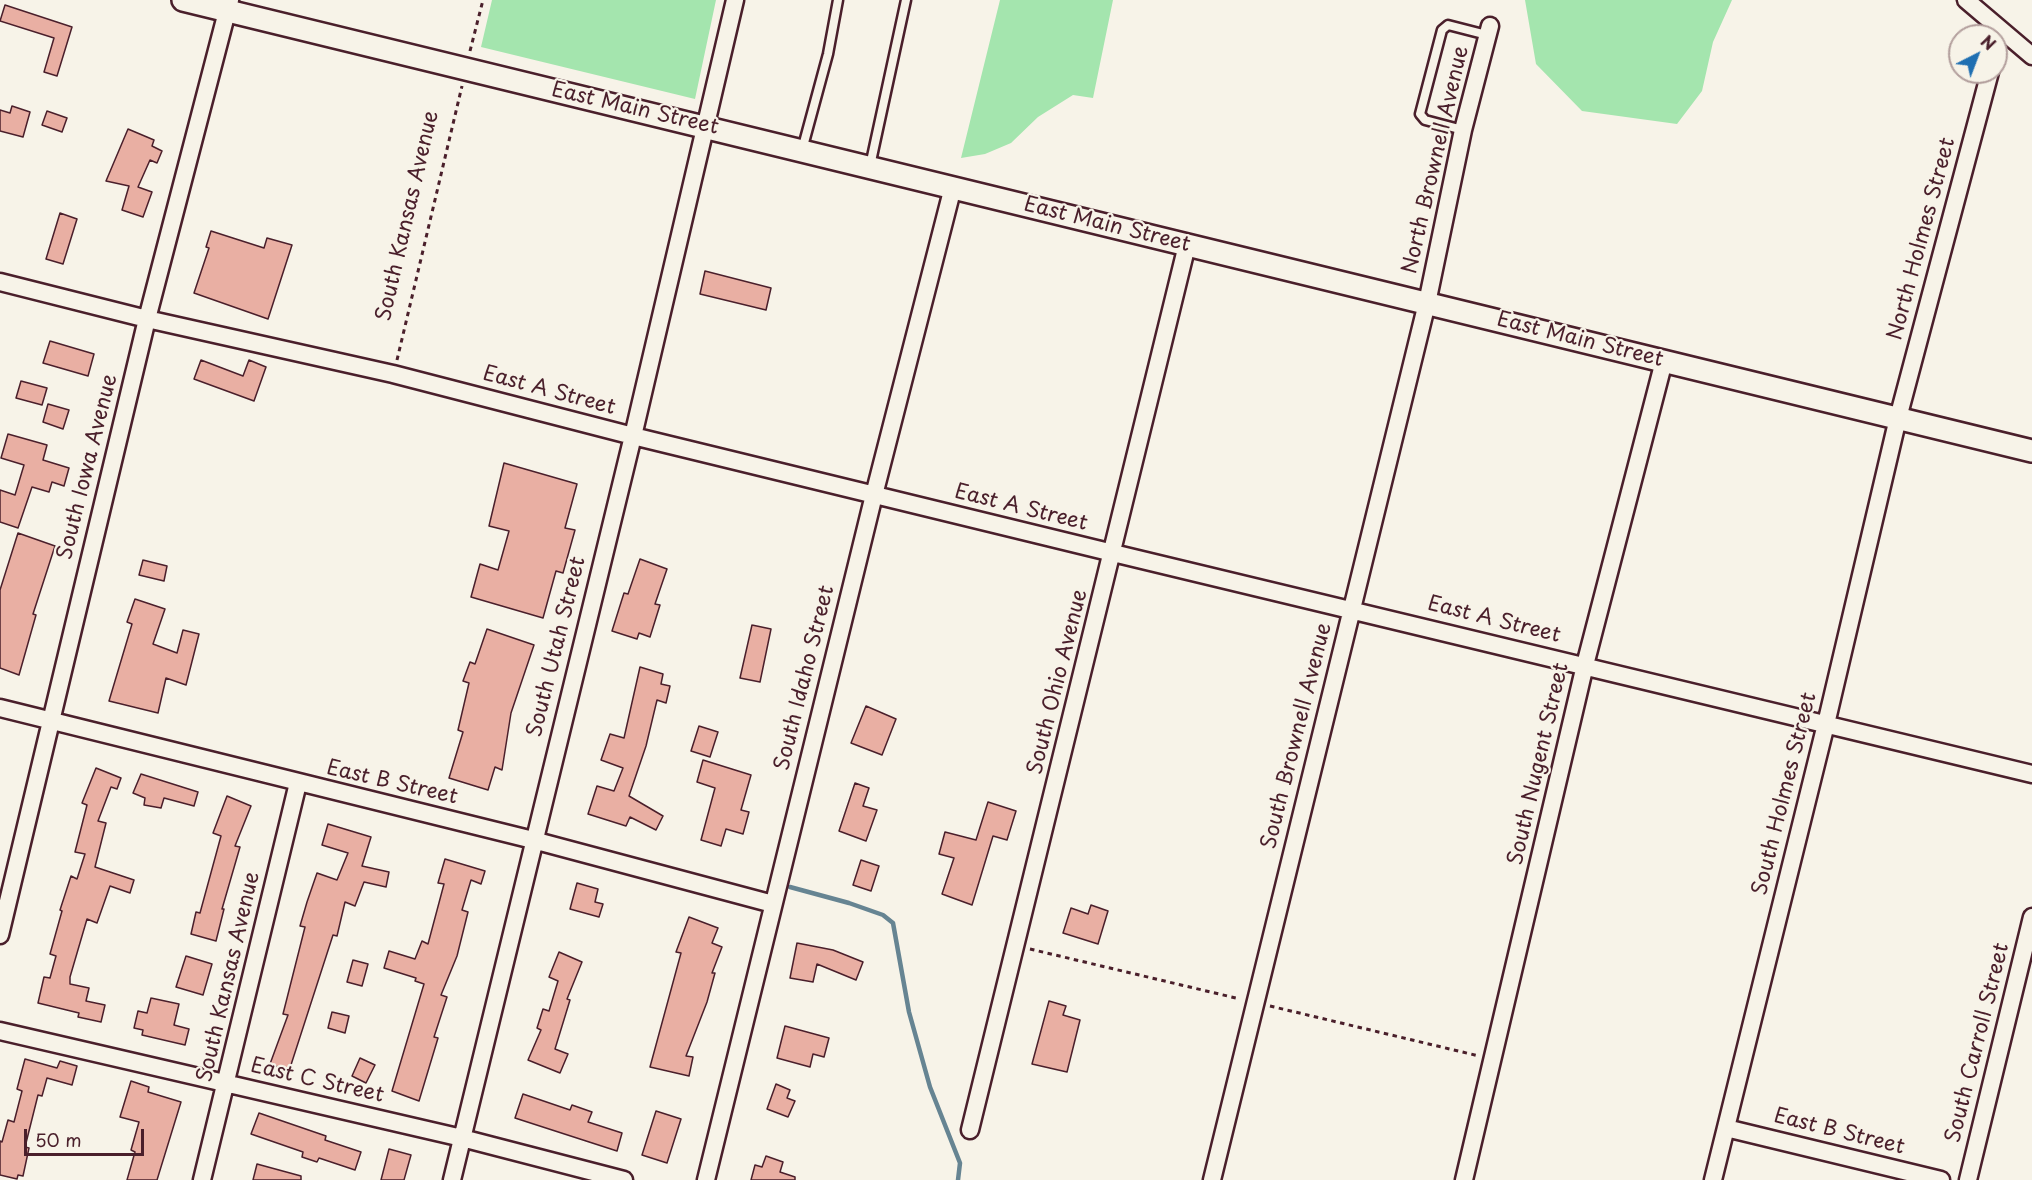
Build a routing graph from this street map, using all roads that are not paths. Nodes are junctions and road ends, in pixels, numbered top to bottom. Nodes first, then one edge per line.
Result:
1 (183, 0) edge
2 (735, 0) edge
3 (838, 0) edge
4 (906, 0) edge
5 (1966, 0) edge
6 (229, 5) edge
7 (1994, 24) edge
8 (1488, 31) joint
9 (2008, 36) edge
10 (2032, 57) edge
11 (1987, 84) edge
12 (704, 125) junction
13 (1463, 130) junction
14 (802, 150) junction
15 (870, 167) junction
16 (953, 187) junction
17 (1187, 245) junction
18 (0, 282) edge
19 (1427, 303) junction
20 (147, 319) junction
21 (1664, 361) junction
22 (1898, 418) junction
23 (633, 436) junction
24 (2032, 451) edge
25 (874, 495) junction
26 (1113, 554) junction
27 (1352, 609) junction
28 (1586, 665) junction
29 (0, 708) edge
30 (50, 720) junction
31 (1826, 724) junction
32 (2032, 774) edge
33 (298, 783) junction
34 (533, 840) junction
35 (773, 904) junction
36 (2032, 917) edge
37 (0, 935) edge
38 (0, 1031) edge
39 (227, 1083) junction
40 (1725, 1128) junction
41 (970, 1130) dead end
42 (462, 1138) junction
43 (202, 1180) edge
44 (452, 1180) edge
45 (624, 1180) edge
46 (706, 1180) edge
47 (1212, 1180) edge
48 (1464, 1180) edge
49 (1713, 1180) edge
50 (1941, 1180) edge
51 (1968, 1180) edge

1 - 6 street, East Main Street
2 - 12 street, South Utah Street
3 - 14 lane
4 - 15 lane
5 - 7 street
6 - 12 street, East Main Street
6 - 20 street, South Iowa Avenue
8 - 13 street, North Brownell Avenue
8 - 13 lane
9 - 10 street
11 - 22 street, North Holmes Street
12 - 14 street, East Main Street
12 - 23 street, South Utah Street
13 - 19 street, North Brownell Avenue
14 - 15 street, East Main Street
15 - 16 street, East Main Street
16 - 17 street, East Main Street
16 - 25 street, South Idaho Street
17 - 19 street, East Main Street
17 - 26 street, South Ohio Avenue
18 - 20 street, East A Street
19 - 21 street, East Main Street
19 - 27 street, South Brownell Avenue
20 - 23 street, East A Street
20 - 30 street, South Iowa Avenue
21 - 22 street, East Main Street
21 - 28 street, South Nugent Street
22 - 24 street, East Main Street
22 - 31 street, South Holmes Street
23 - 25 street, East A Street
23 - 34 street, South Utah Street
25 - 26 street, East A Street
25 - 35 street, South Idaho Street
26 - 27 street, East A Street
26 - 41 street, South Ohio Avenue
27 - 28 street, East A Street
27 - 47 street, South Brownell Avenue
28 - 31 street, East A Street
28 - 48 street, South Nugent Street
29 - 30 street, East B Street
30 - 33 street, East B Street
30 - 37 street, South Iowa Avenue
31 - 32 street, East A Street
31 - 40 street, South Holmes Street
33 - 34 street, East B Street
33 - 39 street, South Kansas Avenue
34 - 35 street, East B Street
34 - 42 street, South Utah Street
35 - 46 street, South Idaho Street
36 - 51 street, South Carroll Street
38 - 39 street, East C Street
39 - 42 street, East C Street
39 - 43 street, South Kansas Avenue
40 - 49 street, South Holmes Street
40 - 50 street, East B Street
42 - 44 street, South Utah Street
42 - 45 street, East C Street

